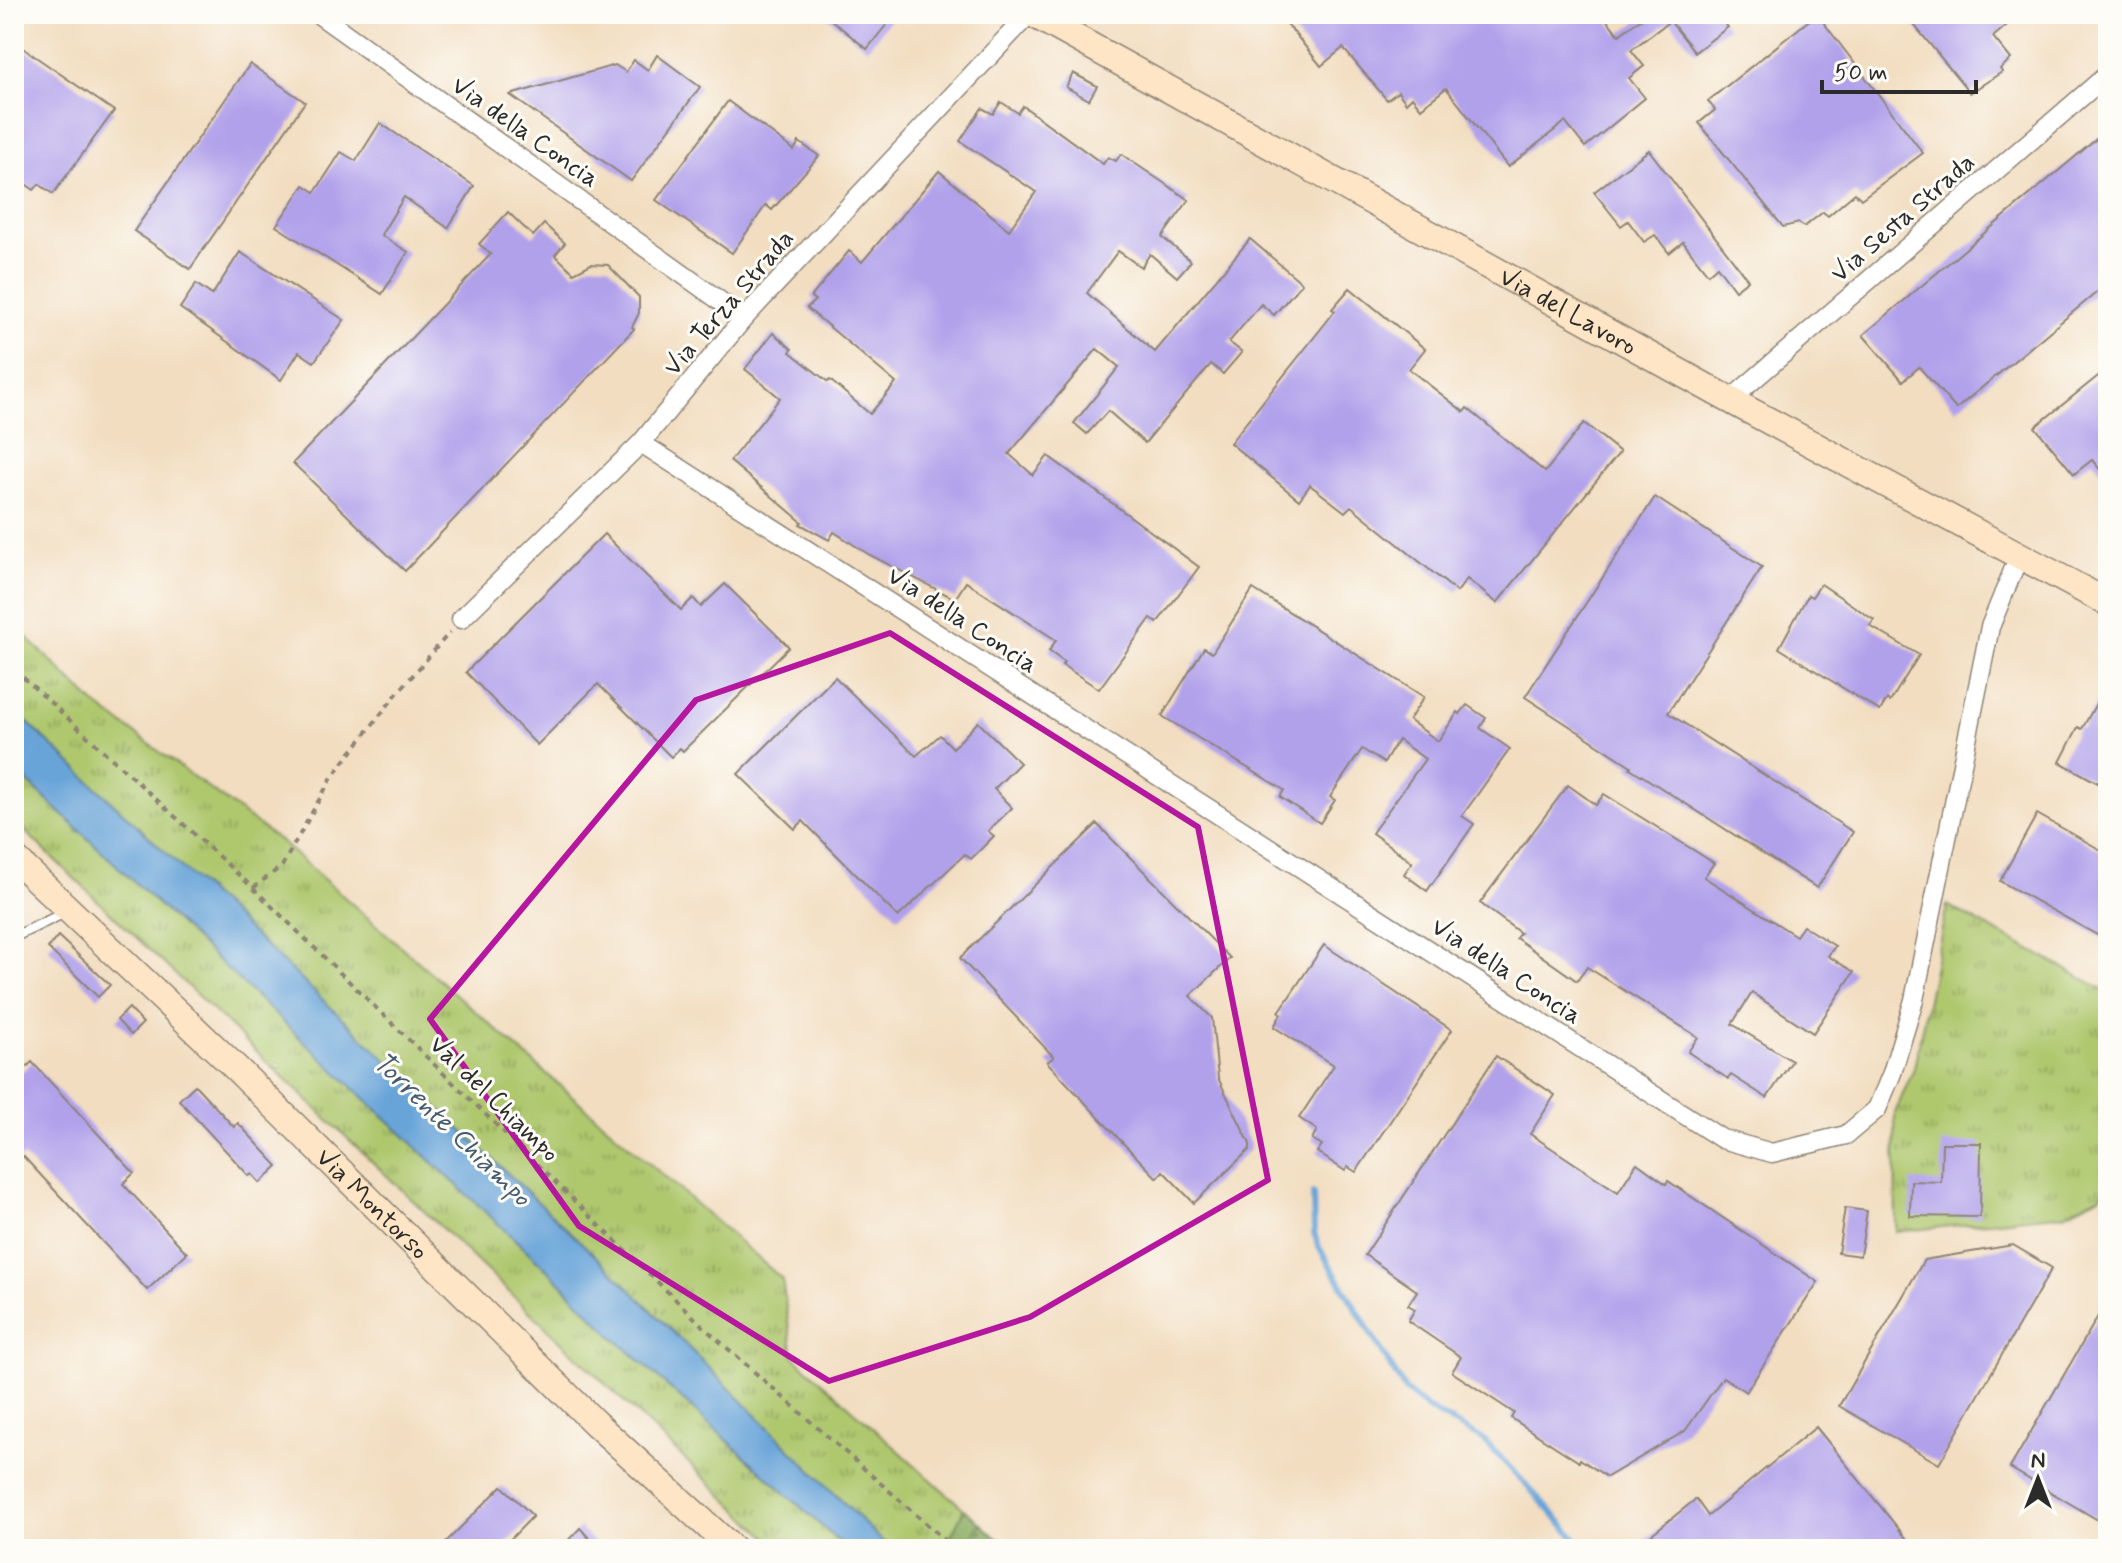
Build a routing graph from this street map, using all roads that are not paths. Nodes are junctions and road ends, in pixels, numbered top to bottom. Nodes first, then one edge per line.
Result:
1 (318, 14) edge
2 (1046, 17) edge
3 (2108, 74) edge
4 (744, 318) junction
5 (1730, 400) junction
6 (641, 443) junction
7 (2019, 556) junction
8 (2108, 603) edge
9 (461, 619) road end
10 (14, 858) edge
11 (71, 909) junction
12 (14, 937) edge
13 (733, 1549) edge

1 - 4 street, Via della Concia
2 - 4 street, Via Terza Strada
2 - 5 street, Via del Lavoro
3 - 5 street, Via Sesta Strada
4 - 6 street, Via Terza Strada
5 - 7 street, Via del Lavoro
6 - 7 street, Via della Concia
6 - 9 street, Via Terza Strada
7 - 8 street, Via del Lavoro
10 - 11 street, Via Montorso
11 - 12 lane
11 - 13 street, Via Montorso

